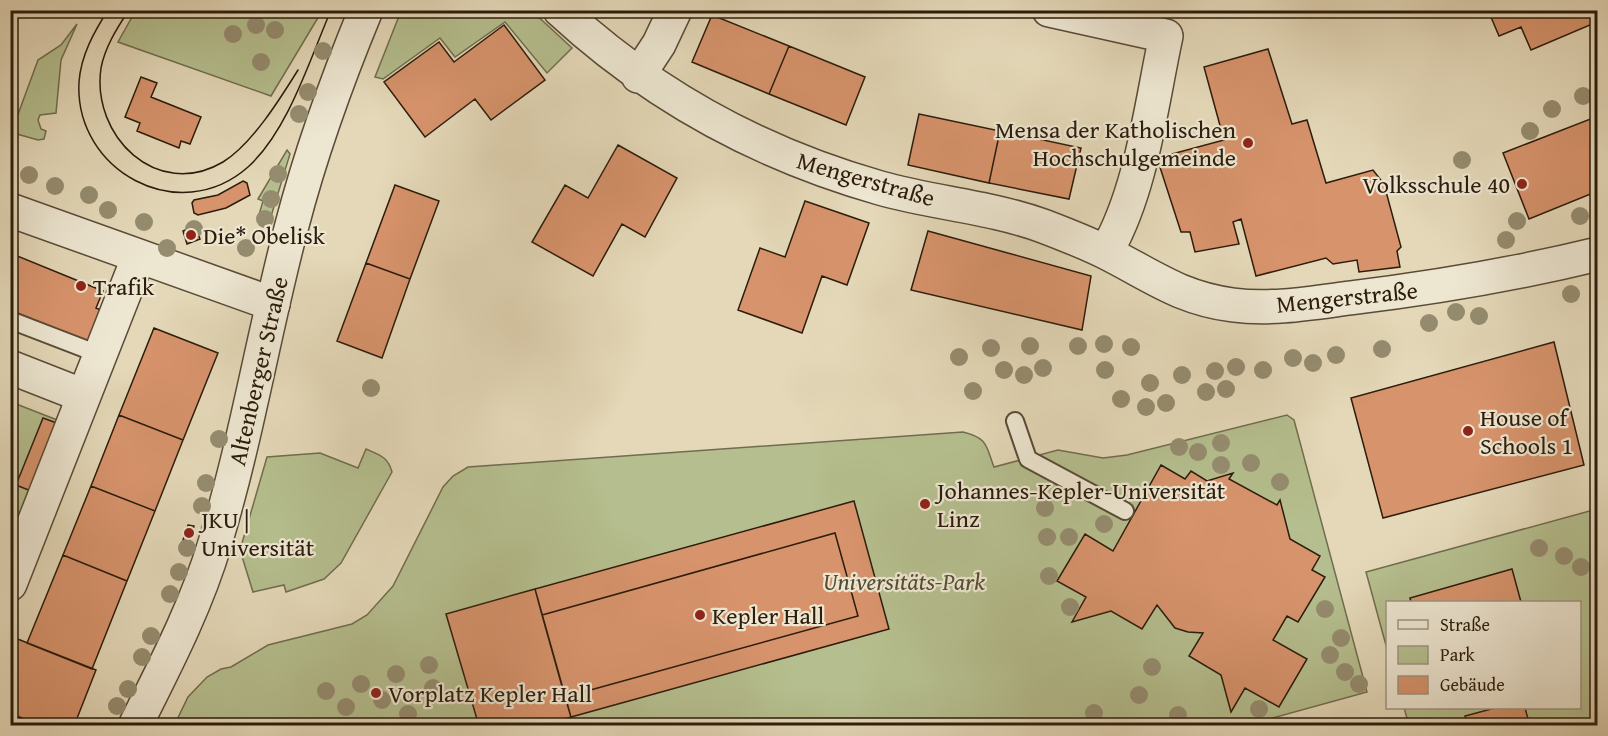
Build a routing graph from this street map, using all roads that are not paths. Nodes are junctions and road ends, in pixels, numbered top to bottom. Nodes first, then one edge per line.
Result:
1 (366, 10) edge
2 (560, 10) edge
3 (675, 10) edge
4 (1049, 10) edge
5 (638, 76) junction
6 (10, 210) edge
7 (1106, 252) junction
8 (1598, 254) edge
9 (139, 256) junction
10 (273, 304) junction
11 (10, 320) edge
12 (101, 355) junction
13 (10, 367) edge
14 (84, 396) junction
15 (1015, 421) dead end
16 (1125, 512) dead end
17 (10, 584) edge
18 (135, 726) edge

1 - 10 street, Altenberger Straße
2 - 5 street, Mengerstraße
3 - 5 street
4 - 7 street
5 - 7 street, Mengerstraße
6 - 9 street
7 - 8 street, Mengerstraße
9 - 10 street
9 - 12 street
10 - 18 street, Altenberger Straße
11 - 12 lane
12 - 14 street
13 - 14 street
14 - 17 street
15 - 16 lane

